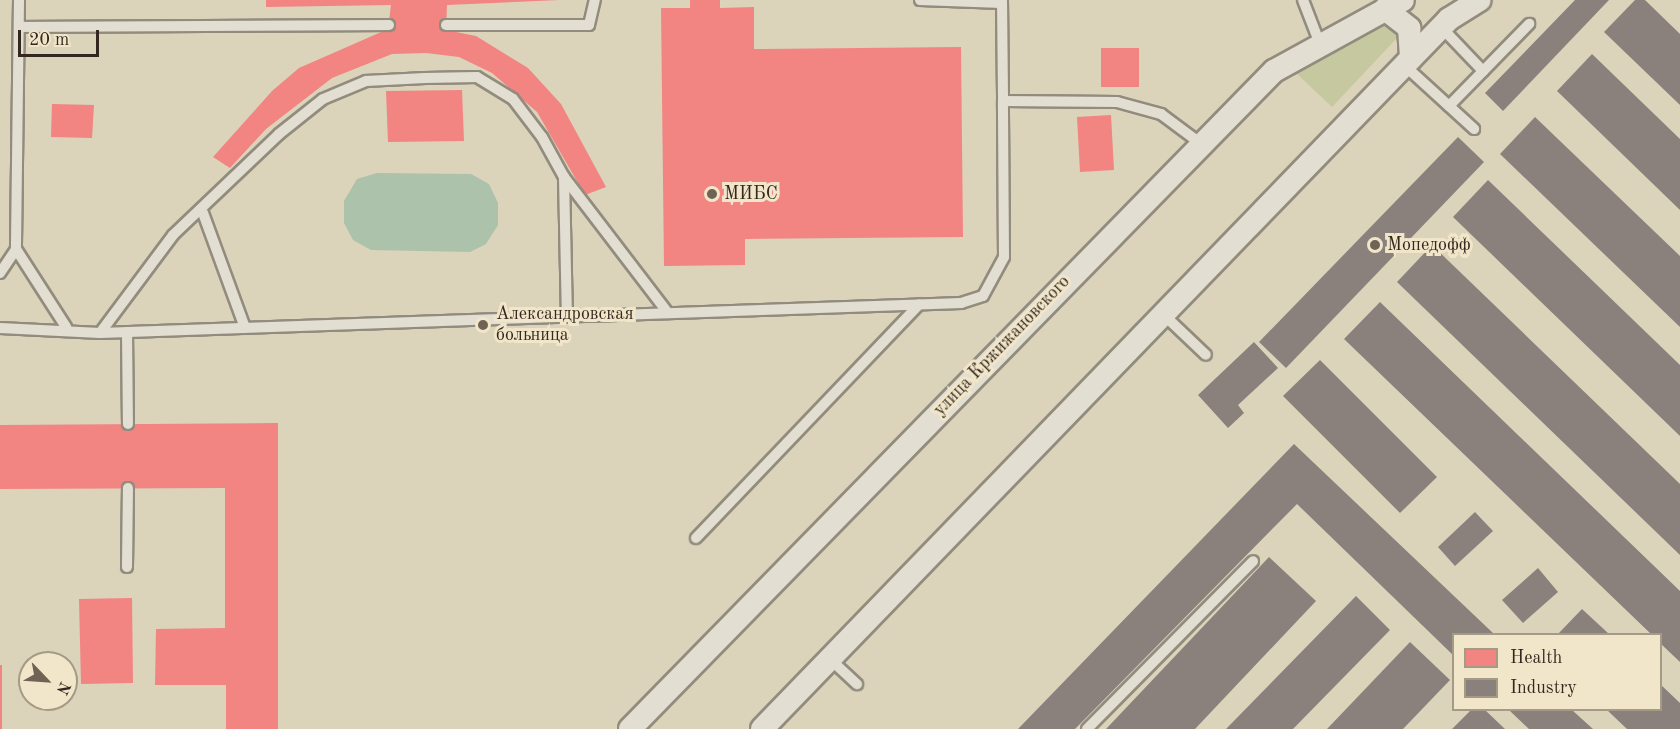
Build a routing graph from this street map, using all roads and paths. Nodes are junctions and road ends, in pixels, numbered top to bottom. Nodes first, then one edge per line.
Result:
1 (19, 0) edge
2 (596, 0) edge
3 (920, 0) edge
4 (1303, 0) edge
5 (1479, 0) edge
6 (1002, 1) edge
7 (1394, 5) edge
8 (1529, 24) dead end
9 (389, 25) dead end
10 (446, 25) dead end
11 (19, 27) junction
12 (1441, 27) junction
13 (1320, 44) junction
14 (1407, 62) junction
15 (1484, 71) junction
16 (1003, 101) junction
17 (1449, 106) junction
18 (1474, 129) dead end
19 (1200, 143) junction
20 (564, 177) junction
21 (203, 213) junction
22 (16, 249) junction
23 (0, 273) edge
24 (919, 305) junction
25 (668, 313) junction
26 (1163, 314) junction
27 (567, 317) junction
28 (66, 327) junction
29 (0, 328) edge
30 (245, 328) junction
31 (127, 332) junction
32 (100, 333) junction
33 (1206, 355) dead end
34 (128, 424) dead end
35 (128, 488) dead end
36 (696, 538) dead end
37 (1253, 561) dead end
38 (127, 567) dead end
39 (831, 659) junction
40 (857, 684) dead end
41 (630, 729) edge
42 (762, 729) edge
43 (1087, 729) edge

1 - 11 lane
2 - 10 lane
3 - 6 lane
4 - 13 lane
5 - 12 street
6 - 16 lane
7 - 13 street, улица Кржижановского
7 - 14 street
8 - 15 lane
9 - 11 lane
11 - 22 lane
12 - 14 street
12 - 15 lane
13 - 19 street, улица Кржижановского
14 - 17 lane
14 - 26 street
15 - 17 lane
16 - 19 lane
16 - 24 lane
17 - 18 lane
19 - 41 street, улица Кржижановского
20 - 21 lane
20 - 25 lane
20 - 27 lane
21 - 30 lane
21 - 32 lane
22 - 23 lane
22 - 28 lane
24 - 25 lane
24 - 36 lane
25 - 27 lane
26 - 33 lane
26 - 39 street
27 - 30 lane
28 - 29 lane
28 - 32 lane
30 - 31 lane
31 - 32 lane
31 - 34 lane
35 - 38 lane
37 - 43 lane
39 - 40 lane
39 - 42 street

